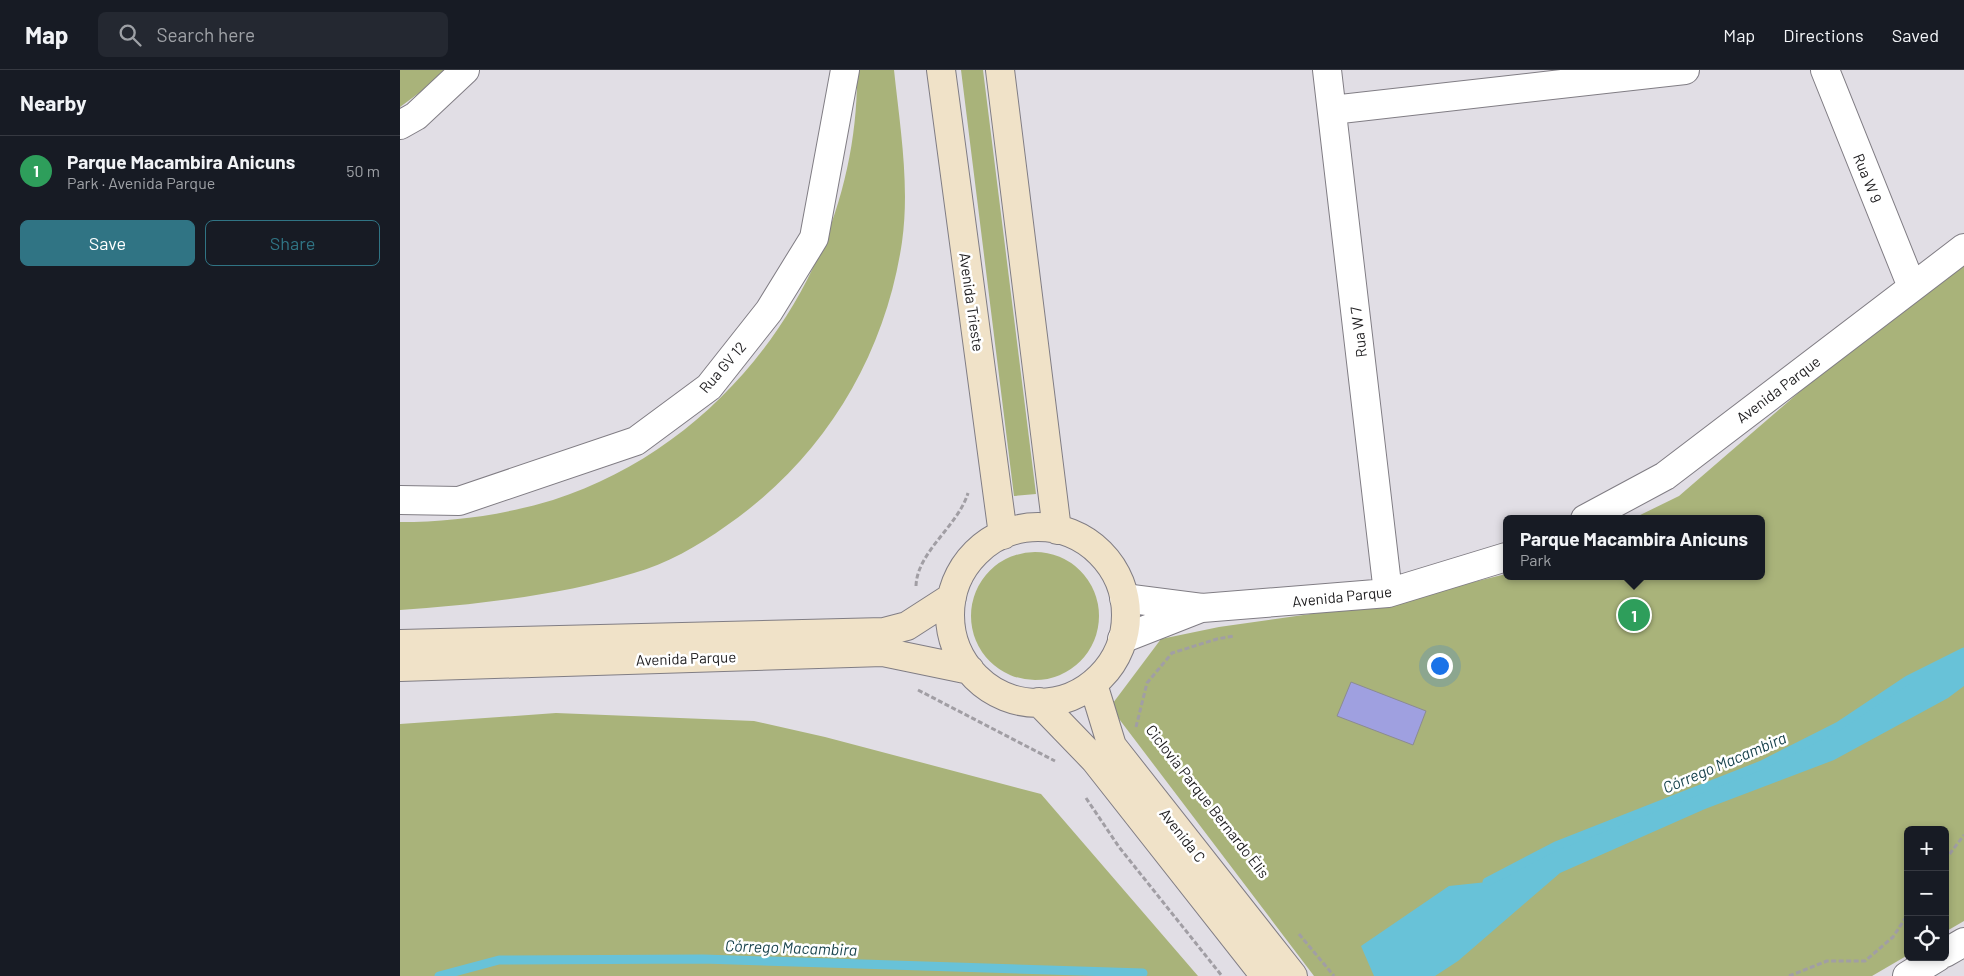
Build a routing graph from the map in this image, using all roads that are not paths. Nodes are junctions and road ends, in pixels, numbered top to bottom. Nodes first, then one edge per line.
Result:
1 (465, 70) edge
2 (845, 70) edge
3 (941, 70) edge
4 (1000, 70) edge
5 (1327, 70) edge
6 (1685, 70) edge
7 (1825, 70) edge
8 (1332, 110) junction
9 (400, 125) edge
10 (1964, 248) edge
11 (1912, 287) junction
12 (400, 500) edge
13 (1592, 515) edge
14 (1057, 530) junction
15 (1003, 535) junction
16 (1503, 558) edge
17 (1388, 593) junction
18 (952, 597) junction
19 (1124, 598) junction
20 (1202, 608) junction
21 (1122, 639) junction
22 (400, 644) edge
23 (400, 667) edge
24 (970, 670) junction
25 (1093, 684) junction
26 (1039, 702) junction
27 (1964, 942) edge
28 (1949, 951) edge
29 (1931, 961) edge
30 (1265, 976) edge
31 (1293, 976) edge
32 (1907, 976) edge

1 - 9 street
2 - 12 street, Rua GV 12
3 - 15 street, Avenida Trieste
4 - 14 street
5 - 8 street, Rua W 7
6 - 8 street
7 - 11 street, Rua W 9
8 - 17 street, Rua W 7
10 - 11 street, Avenida Parque
11 - 13 street, Avenida Parque
14 - 15 street
14 - 19 street
15 - 18 street
16 - 17 street, Avenida Parque
17 - 20 street, Avenida Parque
18 - 22 street, Avenida Parque
18 - 24 street
19 - 20 street, Avenida Parque
19 - 21 street
20 - 21 street, Avenida Parque
21 - 25 street
23 - 24 street, Avenida Parque
24 - 26 street
25 - 26 street
25 - 31 street, Avenida C
26 - 30 street, Avenida C
27 - 28 street
29 - 32 street

